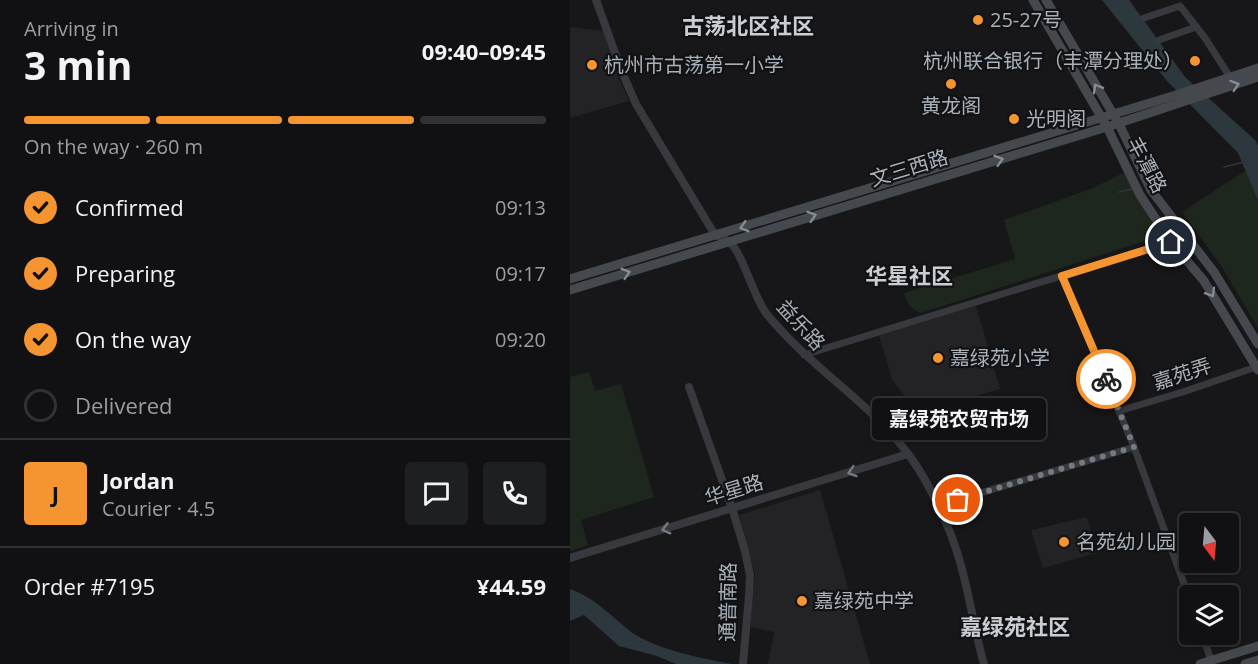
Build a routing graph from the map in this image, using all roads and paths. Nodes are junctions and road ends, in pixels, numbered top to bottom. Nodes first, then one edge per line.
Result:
1 (596, 0) edge
2 (1033, 0) edge
3 (1046, 0) edge
4 (1144, 18) dead end
5 (1196, 27) junction
6 (1159, 40) dead end
7 (1258, 68) edge
8 (1230, 77) junction
9 (1258, 77) edge
10 (1210, 88) junction
11 (1179, 99) junction
12 (1113, 114) junction
13 (1101, 118) junction
14 (1119, 124) junction
15 (1107, 127) junction
16 (715, 235) junction
17 (729, 242) junction
18 (1171, 242) junction
19 (1062, 276) junction
20 (570, 279) edge
21 (570, 290) edge
22 (1258, 344) edge
23 (804, 355) junction
24 (1257, 369) edge
25 (688, 387) dead end
26 (1119, 411) junction
27 (1134, 447) junction
28 (908, 454) junction
29 (937, 506) junction
30 (732, 508) junction
31 (570, 558) edge
32 (1185, 585) edge
33 (1206, 645) edge
34 (1258, 646) edge
35 (1211, 660) junction
36 (1258, 660) edge
37 (743, 663) edge
38 (984, 664) edge
39 (1200, 664) edge
40 (1245, 664) edge

1 - 16 street
2 - 13 main road, 丰潭路
12 -> 3 main road, 丰潭路
4 - 5 street
5 - 6 street
5 - 8 street
7 - 8 main road, 文三西路
8 - 10 main road, 文三西路
10 -> 9 main road, 文三西路
10 - 11 main road, 文三西路
11 - 12 main road, 文三西路
11 - 14 main road, 文三西路
12 - 13 main road, 文三西路
12 - 14 main road, 丰潭路
13 - 15 main road, 丰潭路
13 -> 16 main road, 文三西路
14 - 15 main road, 文三西路
14 - 22 main road, 丰潭路
17 -> 15 main road, 文三西路
15 - 18 main road, 丰潭路
16 - 17 street
16 - 20 main road, 文三西路
21 -> 17 main road, 文三西路
17 - 23 street, 益乐路
18 - 19 street
18 -> 24 main road, 丰潭路
19 - 23 street
19 - 26 street
23 - 28 street, 益乐路
24 - 26 street, 嘉苑弄
25 - 30 street, 通普南路
26 - 27 street
27 - 29 street
27 - 32 street
28 - 29 street, 益乐路
28 -> 30 street, 华星路
29 - 38 street, 益乐路
30 -> 31 street, 华星路
30 - 37 street, 通普南路
33 - 35 street
34 - 35 main road
35 - 39 main road
36 - 40 main road

